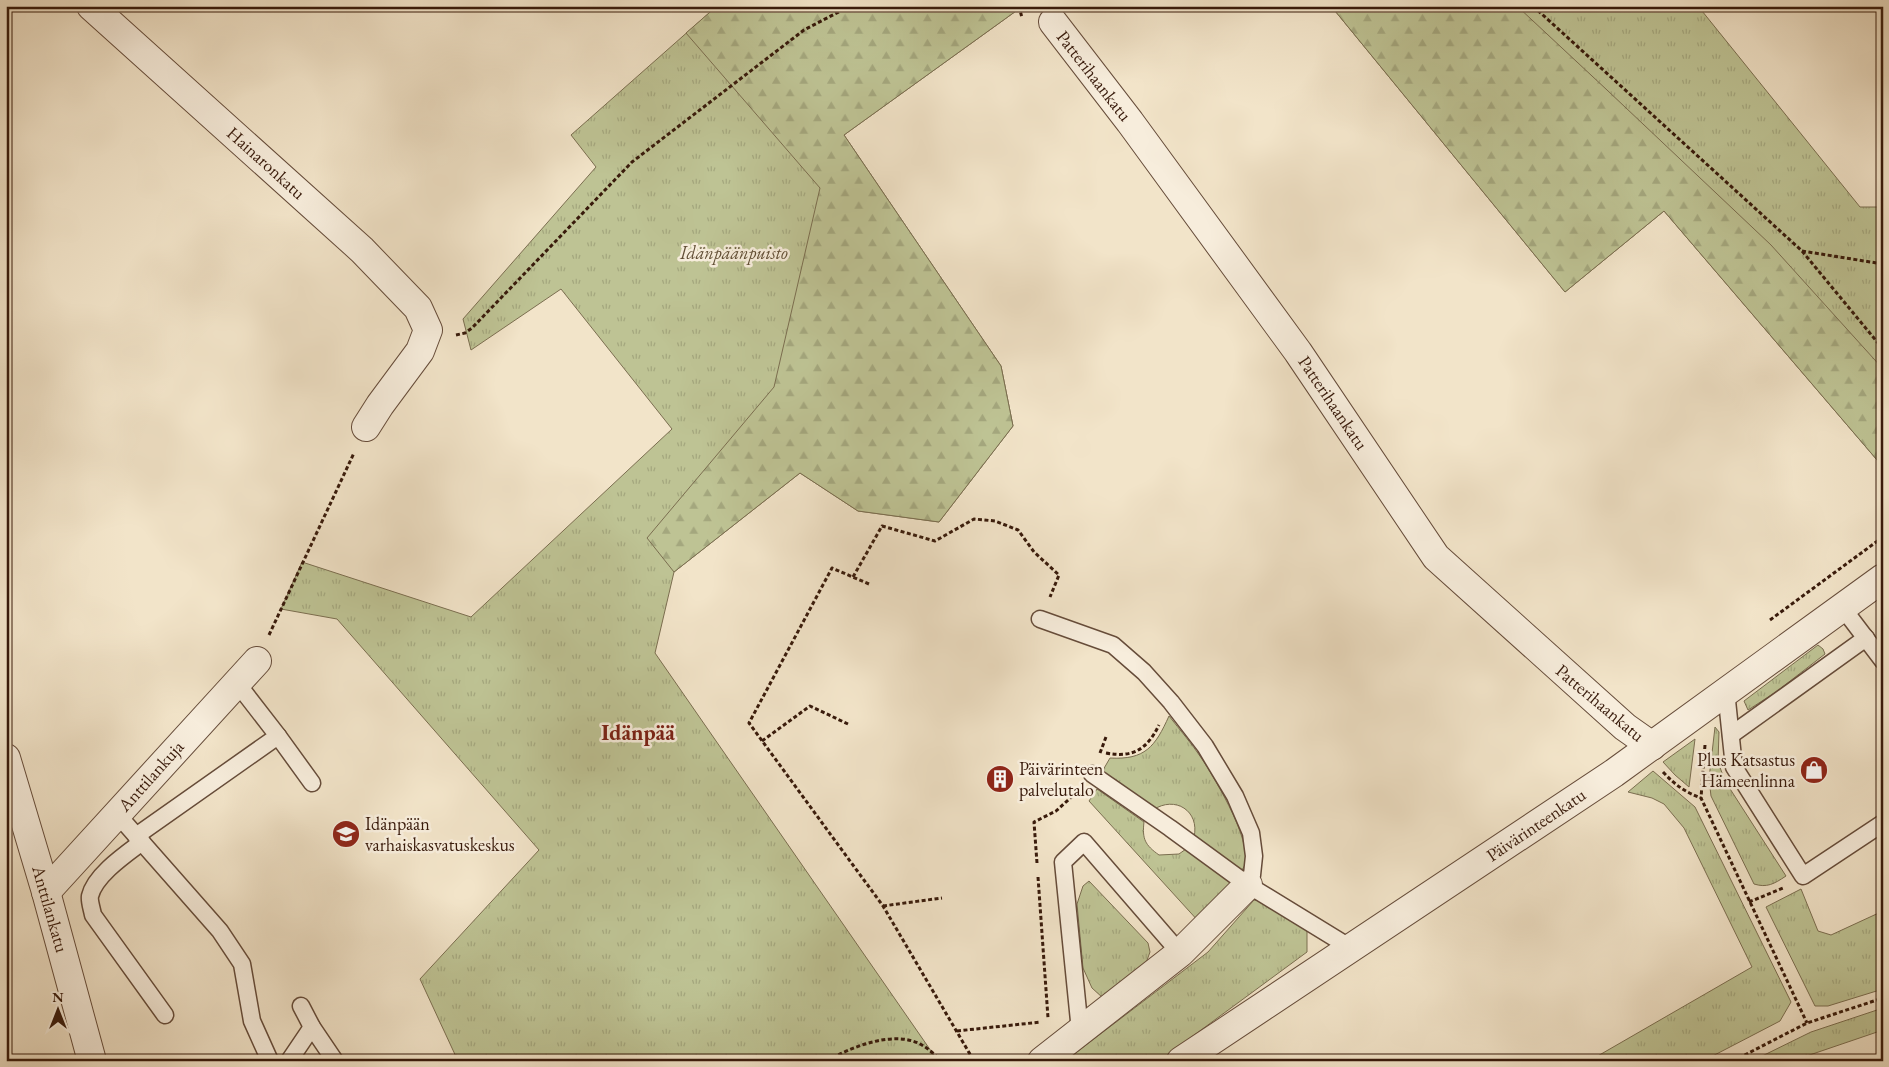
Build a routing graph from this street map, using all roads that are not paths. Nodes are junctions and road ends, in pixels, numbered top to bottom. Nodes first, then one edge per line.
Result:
1 (92, 6) edge
2 (1053, 22) dead end
3 (366, 427) road end
4 (1883, 578) edge
5 (1842, 607) junction
6 (1040, 618) road end
7 (1866, 638) junction
8 (257, 661) road end
9 (1883, 661) edge
10 (237, 682) junction
11 (1726, 691) junction
12 (1731, 735) junction
13 (278, 736) junction
14 (1649, 748) junction
15 (6, 758) edge
16 (1092, 774) dead end
17 (312, 783) dead end
18 (117, 814) junction
19 (1883, 823) edge
20 (139, 839) junction
21 (1248, 885) junction
22 (46, 892) junction
23 (1351, 948) junction
24 (1180, 953) junction
25 (301, 1006) dead end
26 (165, 1015) dead end
27 (312, 1027) junction
28 (1080, 1032) junction
29 (92, 1061) edge
30 (270, 1061) edge
31 (290, 1061) edge
32 (335, 1061) edge
33 (1042, 1061) edge
34 (1181, 1061) edge

1 - 3 street, Hainaronkatu
2 - 14 street, Patterihaankatu
4 - 5 street, Päivärinteenkatu
5 - 7 lane
5 - 11 street, Päivärinteenkatu
6 - 21 lane
7 - 9 lane
7 - 12 lane
8 - 10 street, Anttilankuja
10 - 13 lane
10 - 18 street, Anttilankuja
11 - 12 lane
11 - 14 street, Päivärinteenkatu
12 - 19 lane
13 - 17 lane
13 - 20 lane
14 - 23 street, Päivärinteenkatu
15 - 22 street, Anttilankatu
16 - 21 lane
18 - 20 lane
18 - 22 street, Anttilankuja
20 - 26 lane
20 - 30 lane
21 - 23 lane
21 - 24 street
22 - 29 street, Anttilankatu
23 - 34 street, Päivärinteenkatu
24 - 28 street
24 - 28 lane
25 - 27 lane
27 - 31 lane
27 - 32 lane
28 - 33 street

